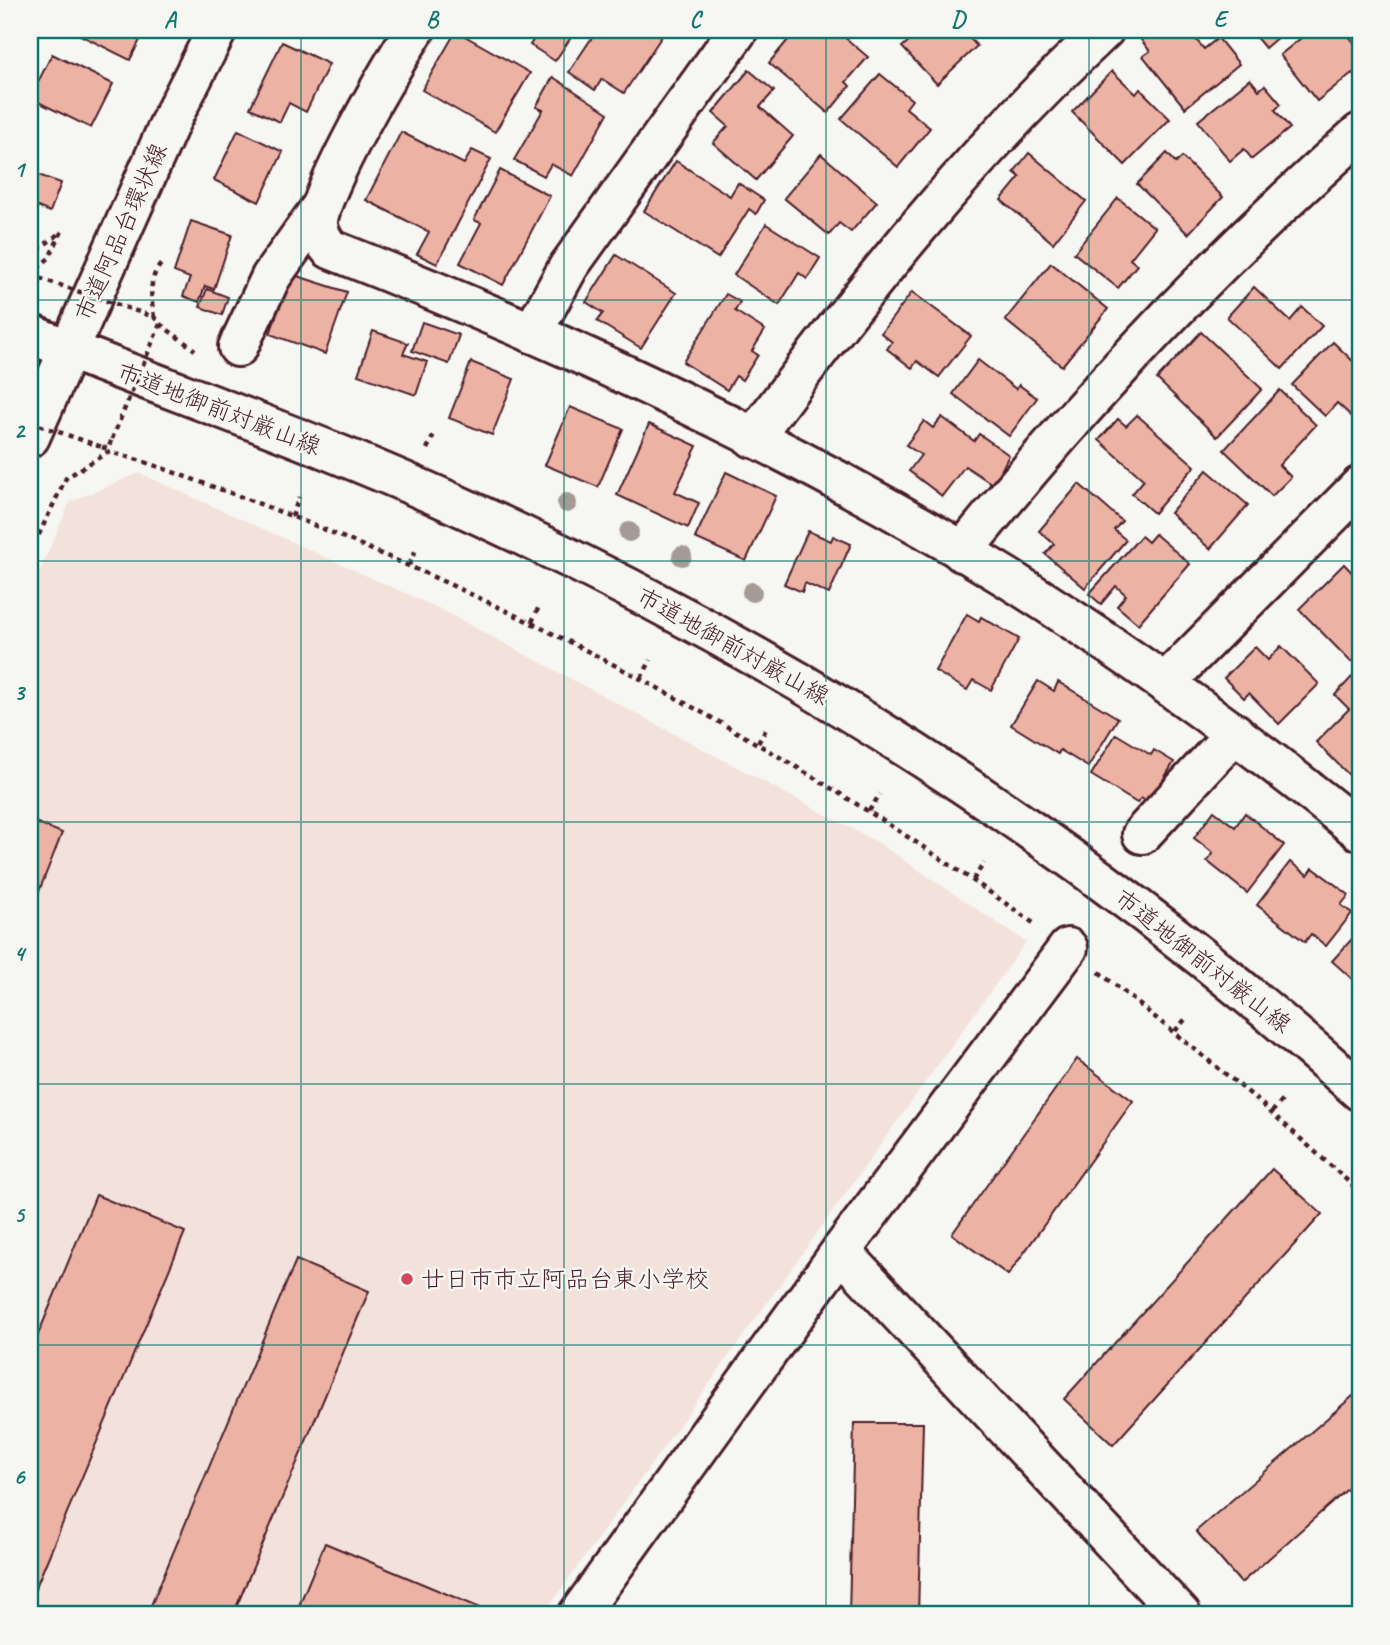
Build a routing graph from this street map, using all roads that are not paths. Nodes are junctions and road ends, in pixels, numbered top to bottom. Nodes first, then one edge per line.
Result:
1 (217, 30) edge
2 (415, 30) edge
3 (738, 30) edge
4 (1104, 30) edge
5 (1360, 132) edge
6 (321, 207) junction
7 (532, 333) junction
8 (30, 334) edge
9 (238, 347) dead end
10 (69, 349) junction
11 (30, 437) edge
12 (753, 438) junction
13 (1360, 486) edge
14 (962, 552) junction
15 (1164, 683) junction
16 (1235, 733) junction
17 (1360, 831) edge
18 (1142, 834) dead end
19 (1069, 948) road end
20 (1360, 1091) edge
21 (841, 1251) junction
22 (578, 1615) edge
23 (1181, 1615) edge

1 - 10 street, 市道阿品台環状線
2 - 6 street
3 - 7 street
4 - 12 street
5 - 14 street
6 - 7 street
6 - 9 street
7 - 12 street
8 - 10 street, 市道地御前対厳山線
10 - 11 street, 市道阿品台環状線
10 - 20 street, 市道地御前対厳山線
12 - 14 street
13 - 15 street
14 - 15 street
15 - 16 street
16 - 17 street
16 - 18 street
19 - 21 street
21 - 22 street
21 - 23 street

